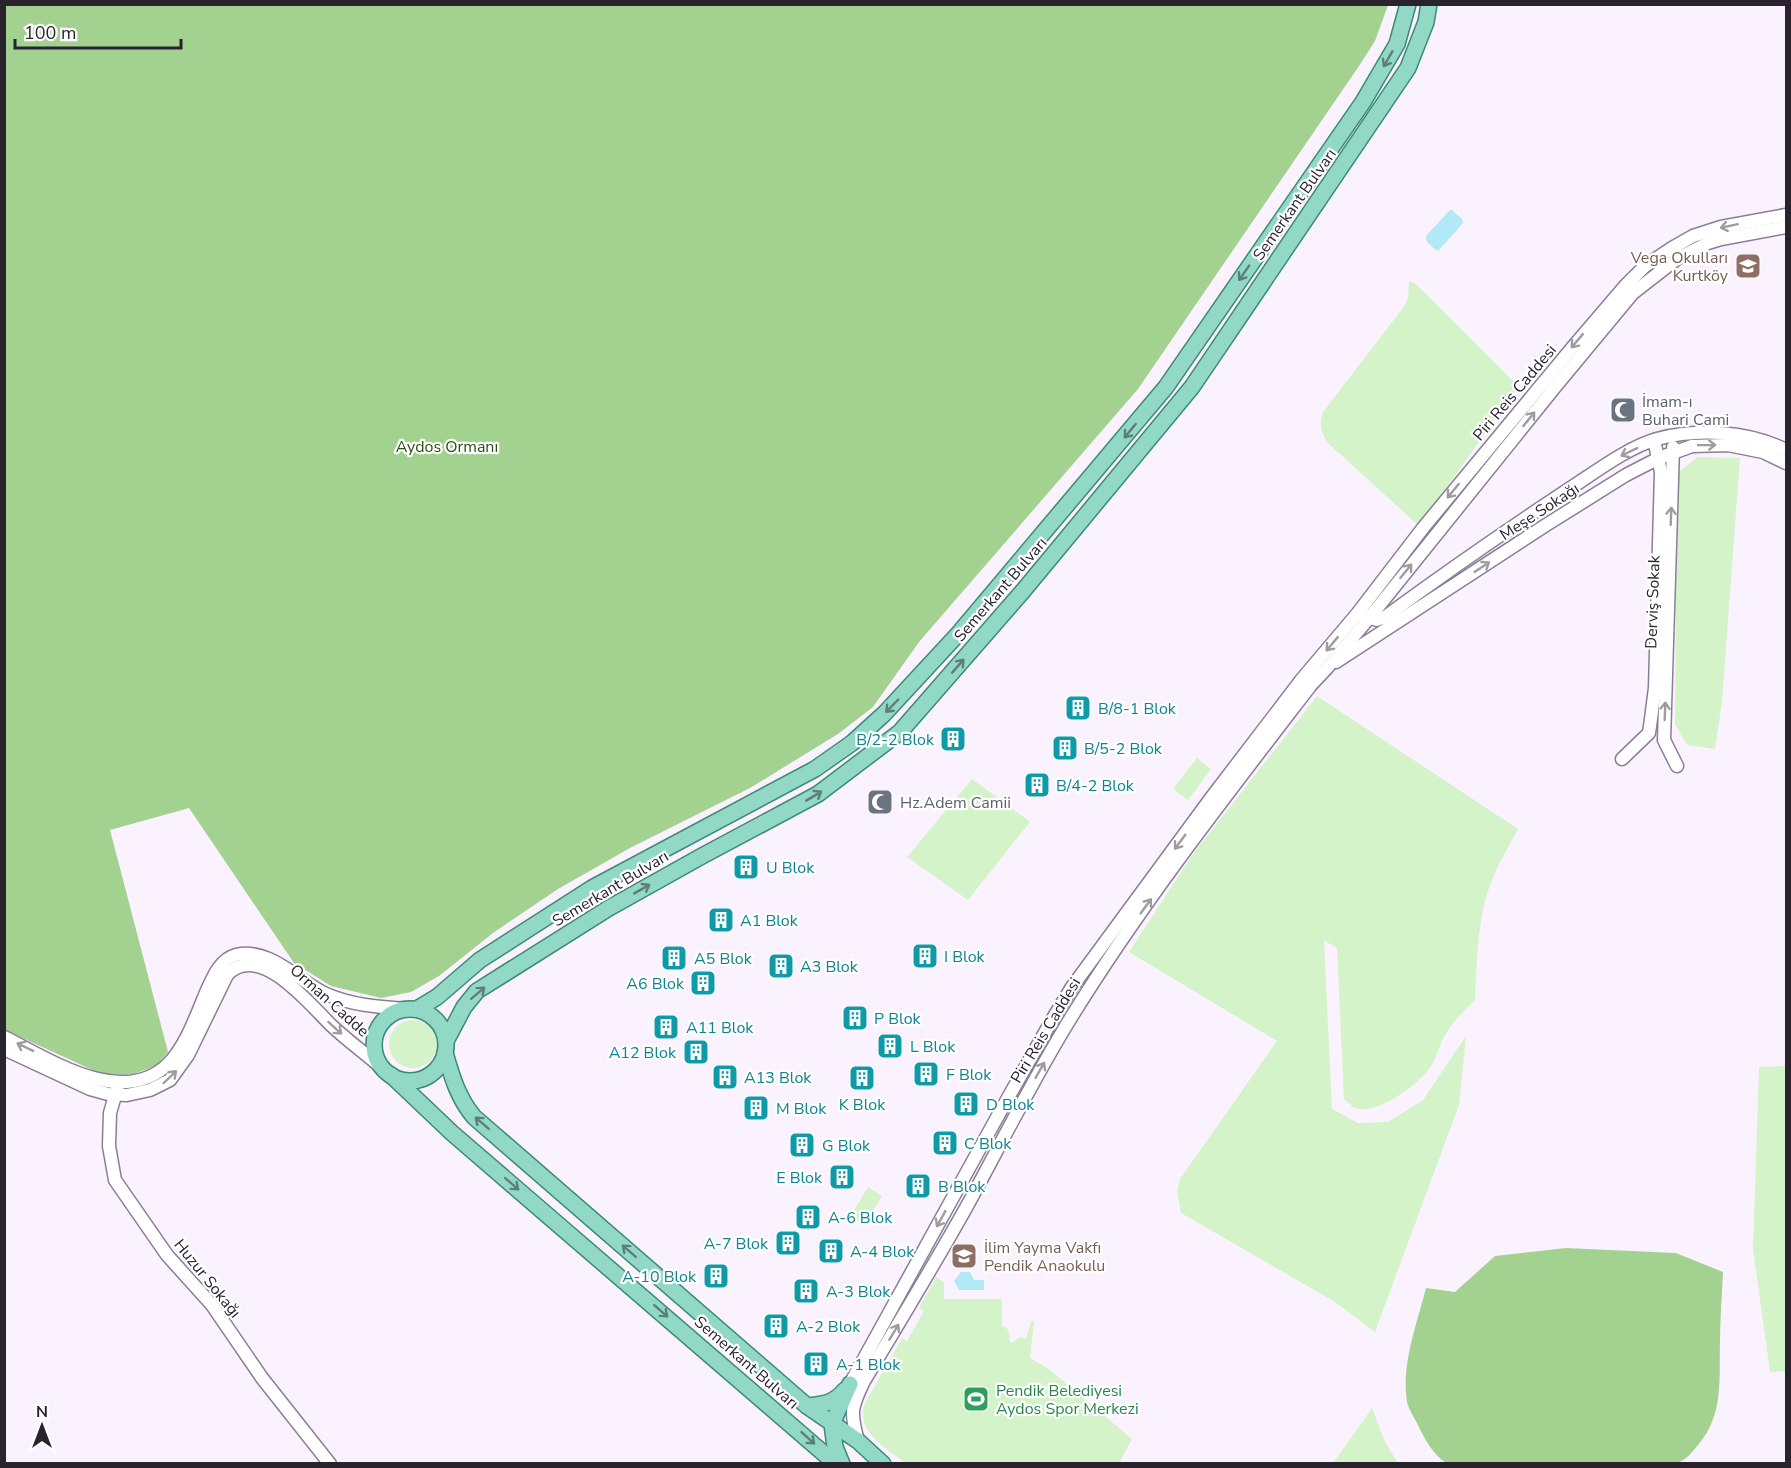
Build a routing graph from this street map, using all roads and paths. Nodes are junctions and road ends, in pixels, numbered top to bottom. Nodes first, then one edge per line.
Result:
1 (1408, 4) edge
2 (1429, 4) edge
3 (1786, 215) edge
4 (1786, 227) edge
5 (1673, 436) junction
6 (1654, 440) junction
7 (1786, 450) edge
8 (1673, 454) junction
9 (1659, 458) junction
10 (1786, 463) edge
11 (1357, 614) junction
12 (1370, 617) junction
13 (1322, 665) junction
14 (1622, 759) dead end
15 (1677, 766) dead end
16 (218, 979) junction
17 (411, 1009) junction
18 (4, 1037) edge
19 (446, 1047) junction
20 (4, 1049) edge
21 (386, 1072) junction
22 (118, 1082) junction
23 (116, 1095) junction
24 (850, 1384) junction
25 (807, 1406) junction
26 (832, 1424) junction
27 (858, 1442) junction
28 (330, 1464) edge
29 (836, 1464) edge
30 (842, 1464) edge
31 (883, 1464) edge

1 -> 17 main road, Semerkant Bulvarı
19 -> 2 main road, Semerkant Bulvarı
3 -> 11 street, Piri Reis Caddesi
12 -> 4 street, Piri Reis Caddesi
5 - 6 street, Meşe Sokağı
5 - 7 street, Meşe Sokağı
5 - 8 street, Derviş Sokak
6 - 9 street
6 -> 12 street, Meşe Sokağı
8 - 9 street, Meşe Sokağı
8 -> 10 street, Meşe Sokağı
15 -> 8 street, Derviş Sokak
13 -> 9 street, Meşe Sokağı
9 - 14 street
11 - 12 street
11 -> 13 street, Piri Reis Caddesi
12 - 13 street, Piri Reis Caddesi
13 -> 24 street, Piri Reis Caddesi
27 -> 13 street, Piri Reis Caddesi
16 - 17 street, Orman Cadde
16 -> 21 street, Orman Cadde
16 - 22 street
23 -> 16 street
17 - 19 main road
17 - 21 main road
22 -> 18 street
19 - 21 main road
25 -> 19 main road, Semerkant Bulvarı
20 - 23 street
21 -> 29 main road, Semerkant Bulvarı
22 - 23 street, Huzur Sokağı
23 - 28 street, Huzur Sokağı
24 - 25 main road
24 - 26 main road
25 - 26 main road, Semerkant Bulvarı
26 - 27 main road, Semerkant Bulvarı
26 - 30 main road
27 - 31 main road, Semerkant Bulvarı

